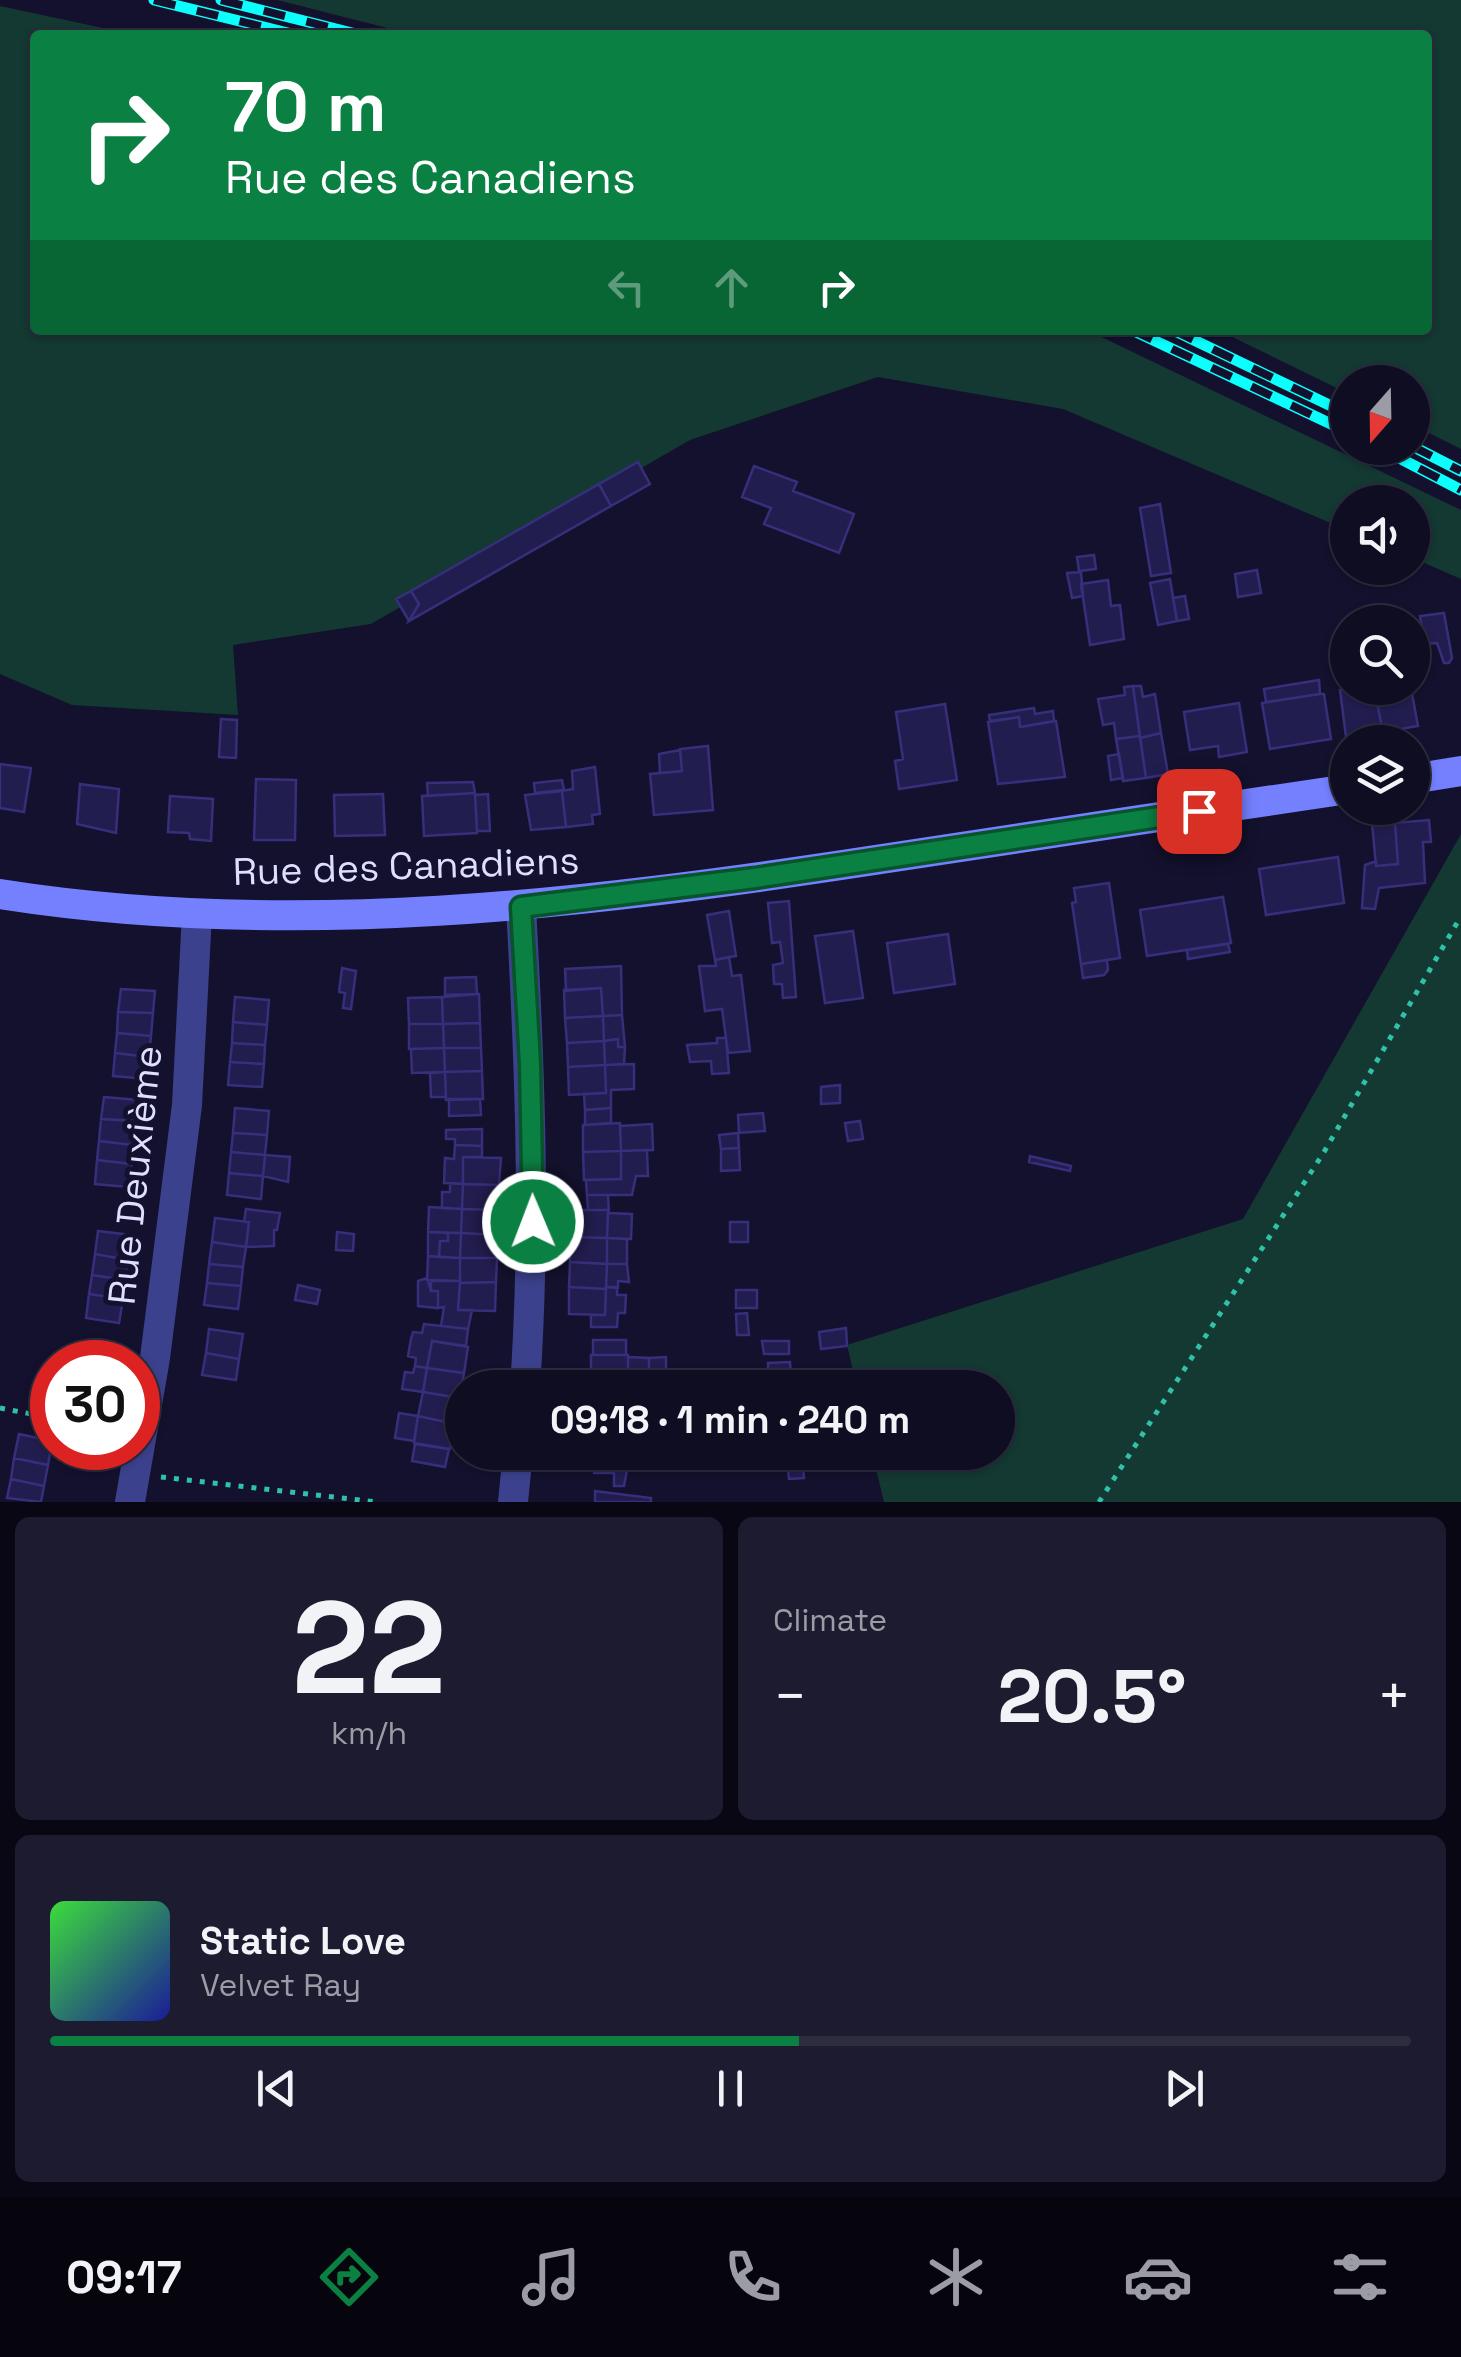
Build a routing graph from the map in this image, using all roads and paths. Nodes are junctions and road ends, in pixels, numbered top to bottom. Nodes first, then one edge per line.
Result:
1 (1461, 771) edge
2 (1430, 776) edge
3 (1330, 791) edge
4 (0, 894) edge
5 (521, 907) junction
6 (197, 914) junction
7 (1461, 916) edge
8 (525, 1370) edge
9 (0, 1408) edge
10 (30, 1414) edge
11 (516, 1470) edge
12 (133, 1488) edge
13 (377, 1502) edge
14 (513, 1502) edge
15 (1099, 1502) edge

1 - 2 street
3 - 5 street, Rue des Canadiens
4 - 6 street, Rue des Canadiens
5 - 6 street, Rue des Canadiens
5 - 8 street
6 - 12 street, Rue Deuxième
7 - 15 path
9 - 10 path
11 - 14 street
12 - 13 path

